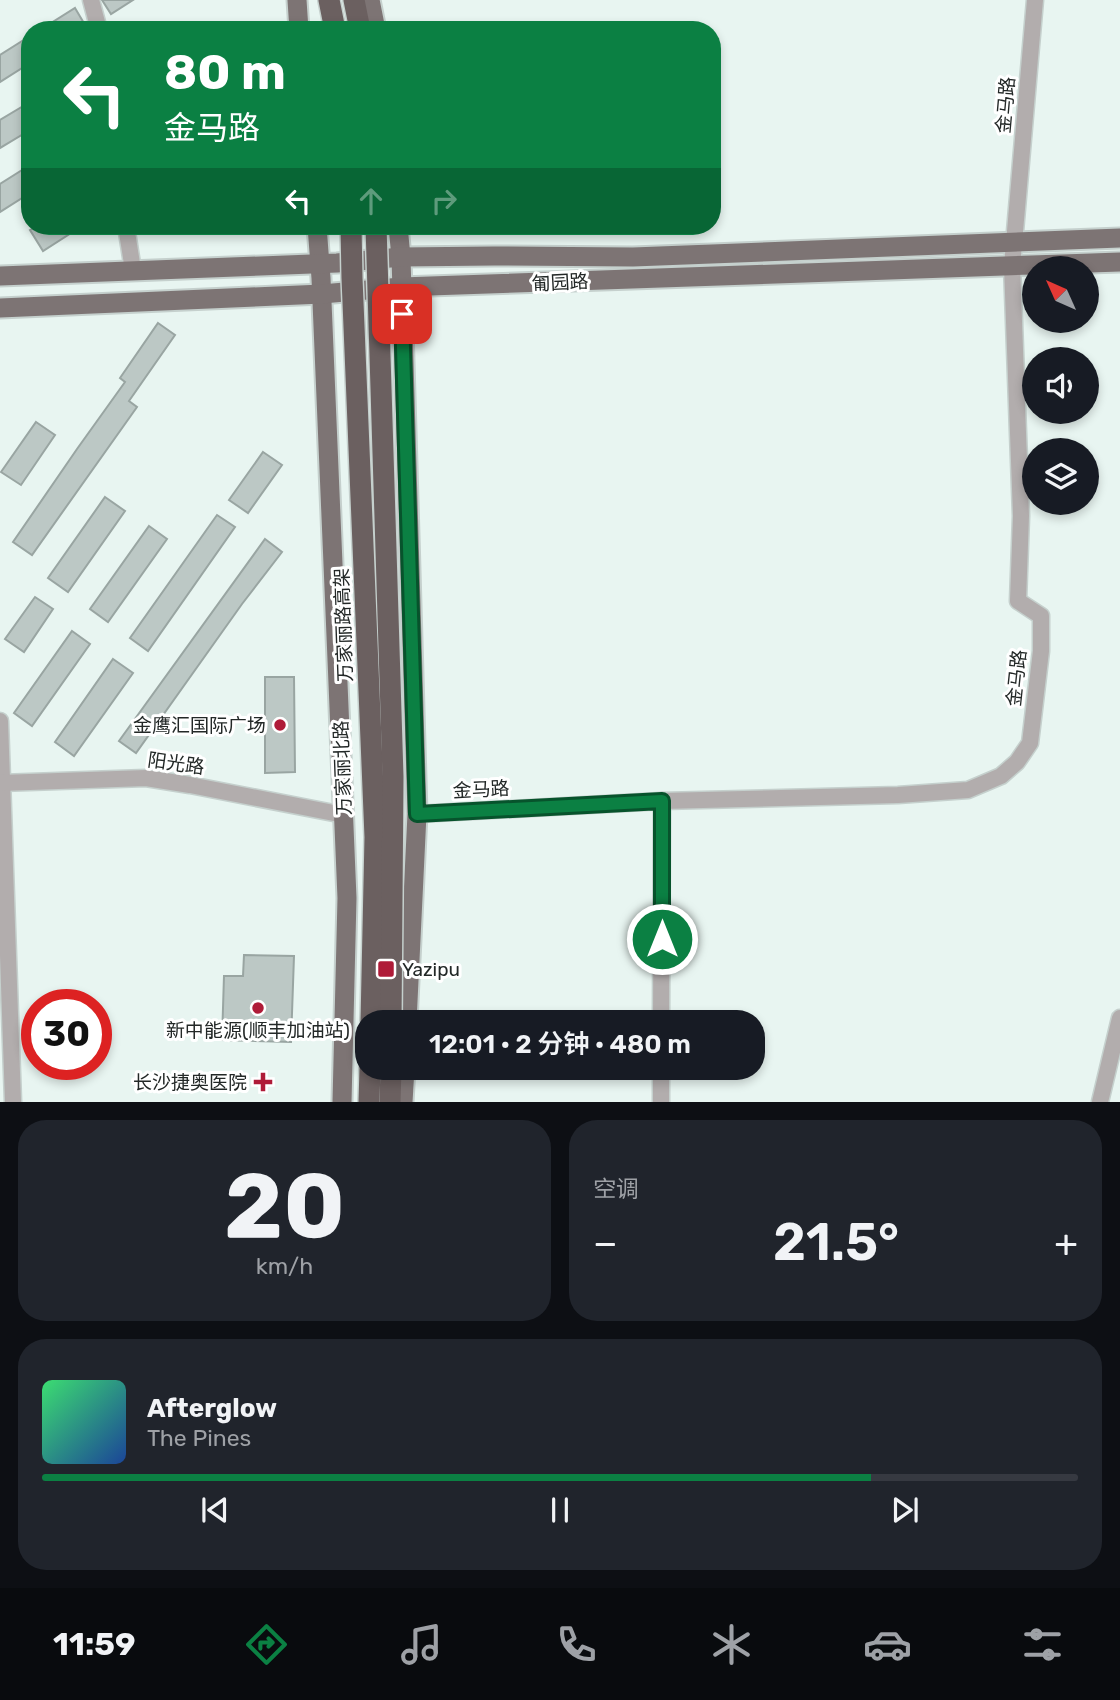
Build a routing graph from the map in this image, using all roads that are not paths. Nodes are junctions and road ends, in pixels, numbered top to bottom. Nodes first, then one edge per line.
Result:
1 (91, 0) edge
2 (297, 0) edge
3 (329, 0) edge
4 (354, 0) edge
5 (370, 0) edge
6 (1035, 0) edge
7 (97, 21) edge
8 (298, 21) edge
9 (333, 21) edge
10 (358, 21) edge
11 (374, 21) edge
12 (127, 235) edge
13 (318, 235) edge
14 (351, 235) edge
15 (376, 235) edge
16 (399, 235) edge
17 (1120, 238) edge
18 (1014, 242) junction
19 (401, 257) junction
20 (1120, 262) edge
21 (320, 263) junction
22 (1012, 266) junction
23 (132, 270) junction
24 (0, 276) edge
25 (401, 288) junction
26 (322, 294) junction
27 (0, 308) edge
28 (0, 721) edge
29 (1, 783) edge
30 (662, 801) junction
31 (417, 814) junction
32 (344, 815) junction
33 (371, 1010) edge
34 (391, 1010) edge
35 (408, 1010) edge
36 (661, 1010) edge
37 (1120, 1018) edge
38 (370, 1080) edge
39 (391, 1080) edge
40 (404, 1080) edge
41 (661, 1080) edge
42 (13, 1101) edge
43 (342, 1101) edge
44 (369, 1101) edge
45 (390, 1101) edge
46 (403, 1101) edge
47 (661, 1101) edge
48 (1100, 1101) edge

1 - 7 street
2 - 8 main road
3 - 9 highway
4 - 10 highway
5 - 11 main road
6 - 18 street, 金马路
12 - 23 street
13 - 21 main road, 万家丽北路
14 - 33 highway, 万家丽路高架, bridge
15 - 34 highway, bridge
16 - 19 main road
17 - 18 main road, 匍园路
18 - 19 main road, 匍园路
18 - 22 street, 金马路
19 - 21 main road, 匍园路
19 - 25 main road
20 - 22 main road, 匍园路
21 - 23 main road, 匍园路
21 - 26 main road, 万家丽北路
22 - 25 main road, 匍园路
22 - 30 street, 金马路
23 - 24 main road, 匍园路
25 - 26 main road, 匍园路
25 - 31 main road
26 - 27 main road, 匍园路
26 - 32 main road, 万家丽北路
28 - 29 street
29 - 32 street, 阳光路
29 - 42 street
30 - 31 street, 金马路
30 - 36 street
31 - 35 main road
32 - 43 main road, 万家丽北路
37 - 48 street
38 - 44 highway
39 - 45 highway
40 - 46 main road
41 - 47 street

